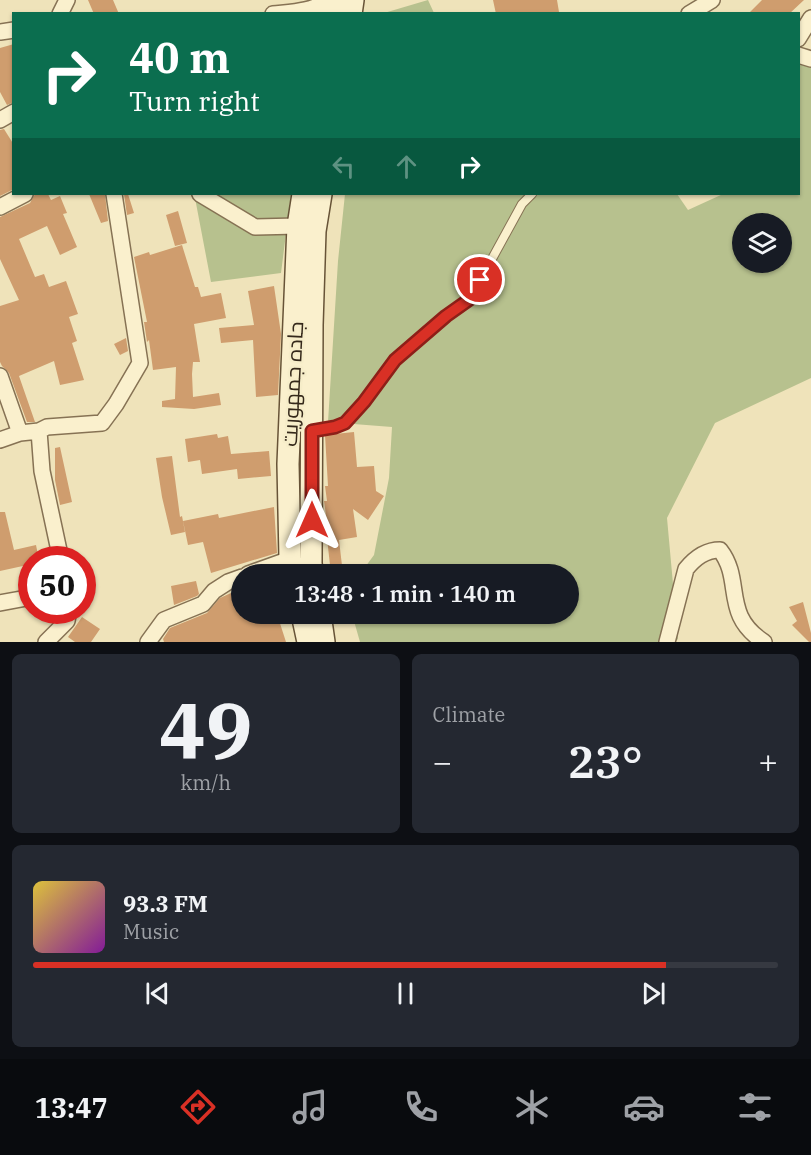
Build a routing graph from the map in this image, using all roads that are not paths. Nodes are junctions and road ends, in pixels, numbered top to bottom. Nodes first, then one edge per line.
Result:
1 (328, 0) edge
2 (712, 0) edge
3 (350, 4) edge
4 (290, 12) edge
5 (335, 12) edge
6 (692, 12) edge
7 (811, 18) edge
8 (800, 36) edge
9 (23, 195) edge
10 (114, 195) edge
11 (202, 195) edge
12 (303, 195) edge
13 (321, 195) edge
14 (531, 195) edge
15 (0, 207) edge
16 (298, 226) junction
17 (0, 376) edge
18 (39, 431) junction
19 (312, 431) junction
20 (20, 433) junction
21 (0, 440) edge
22 (58, 546) edge
23 (292, 564) edge
24 (311, 564) edge
25 (231, 581) edge
26 (18, 600) edge
27 (0, 603) edge
28 (64, 624) edge
29 (304, 624) edge
30 (321, 624) edge
31 (46, 642) edge
32 (148, 642) edge
33 (308, 642) edge
34 (324, 642) edge
35 (667, 642) edge
36 (764, 642) edge

1 - 4 street
2 - 6 street
3 - 5 main road
7 - 8 street
9 - 15 street
10 - 18 street
11 - 16 street
12 - 16 main road, جاده جمهوریت
13 - 19 main road, جاده جمهوریت
14 - 19 lane
16 - 23 main road, جاده جمهوریت
17 - 20 street
18 - 20 street
18 - 22 street
19 - 24 main road, جاده جمهوریت
20 - 21 street
25 - 32 street
26 - 27 street
28 - 31 street
29 - 33 main road
30 - 34 main road
35 - 36 street

